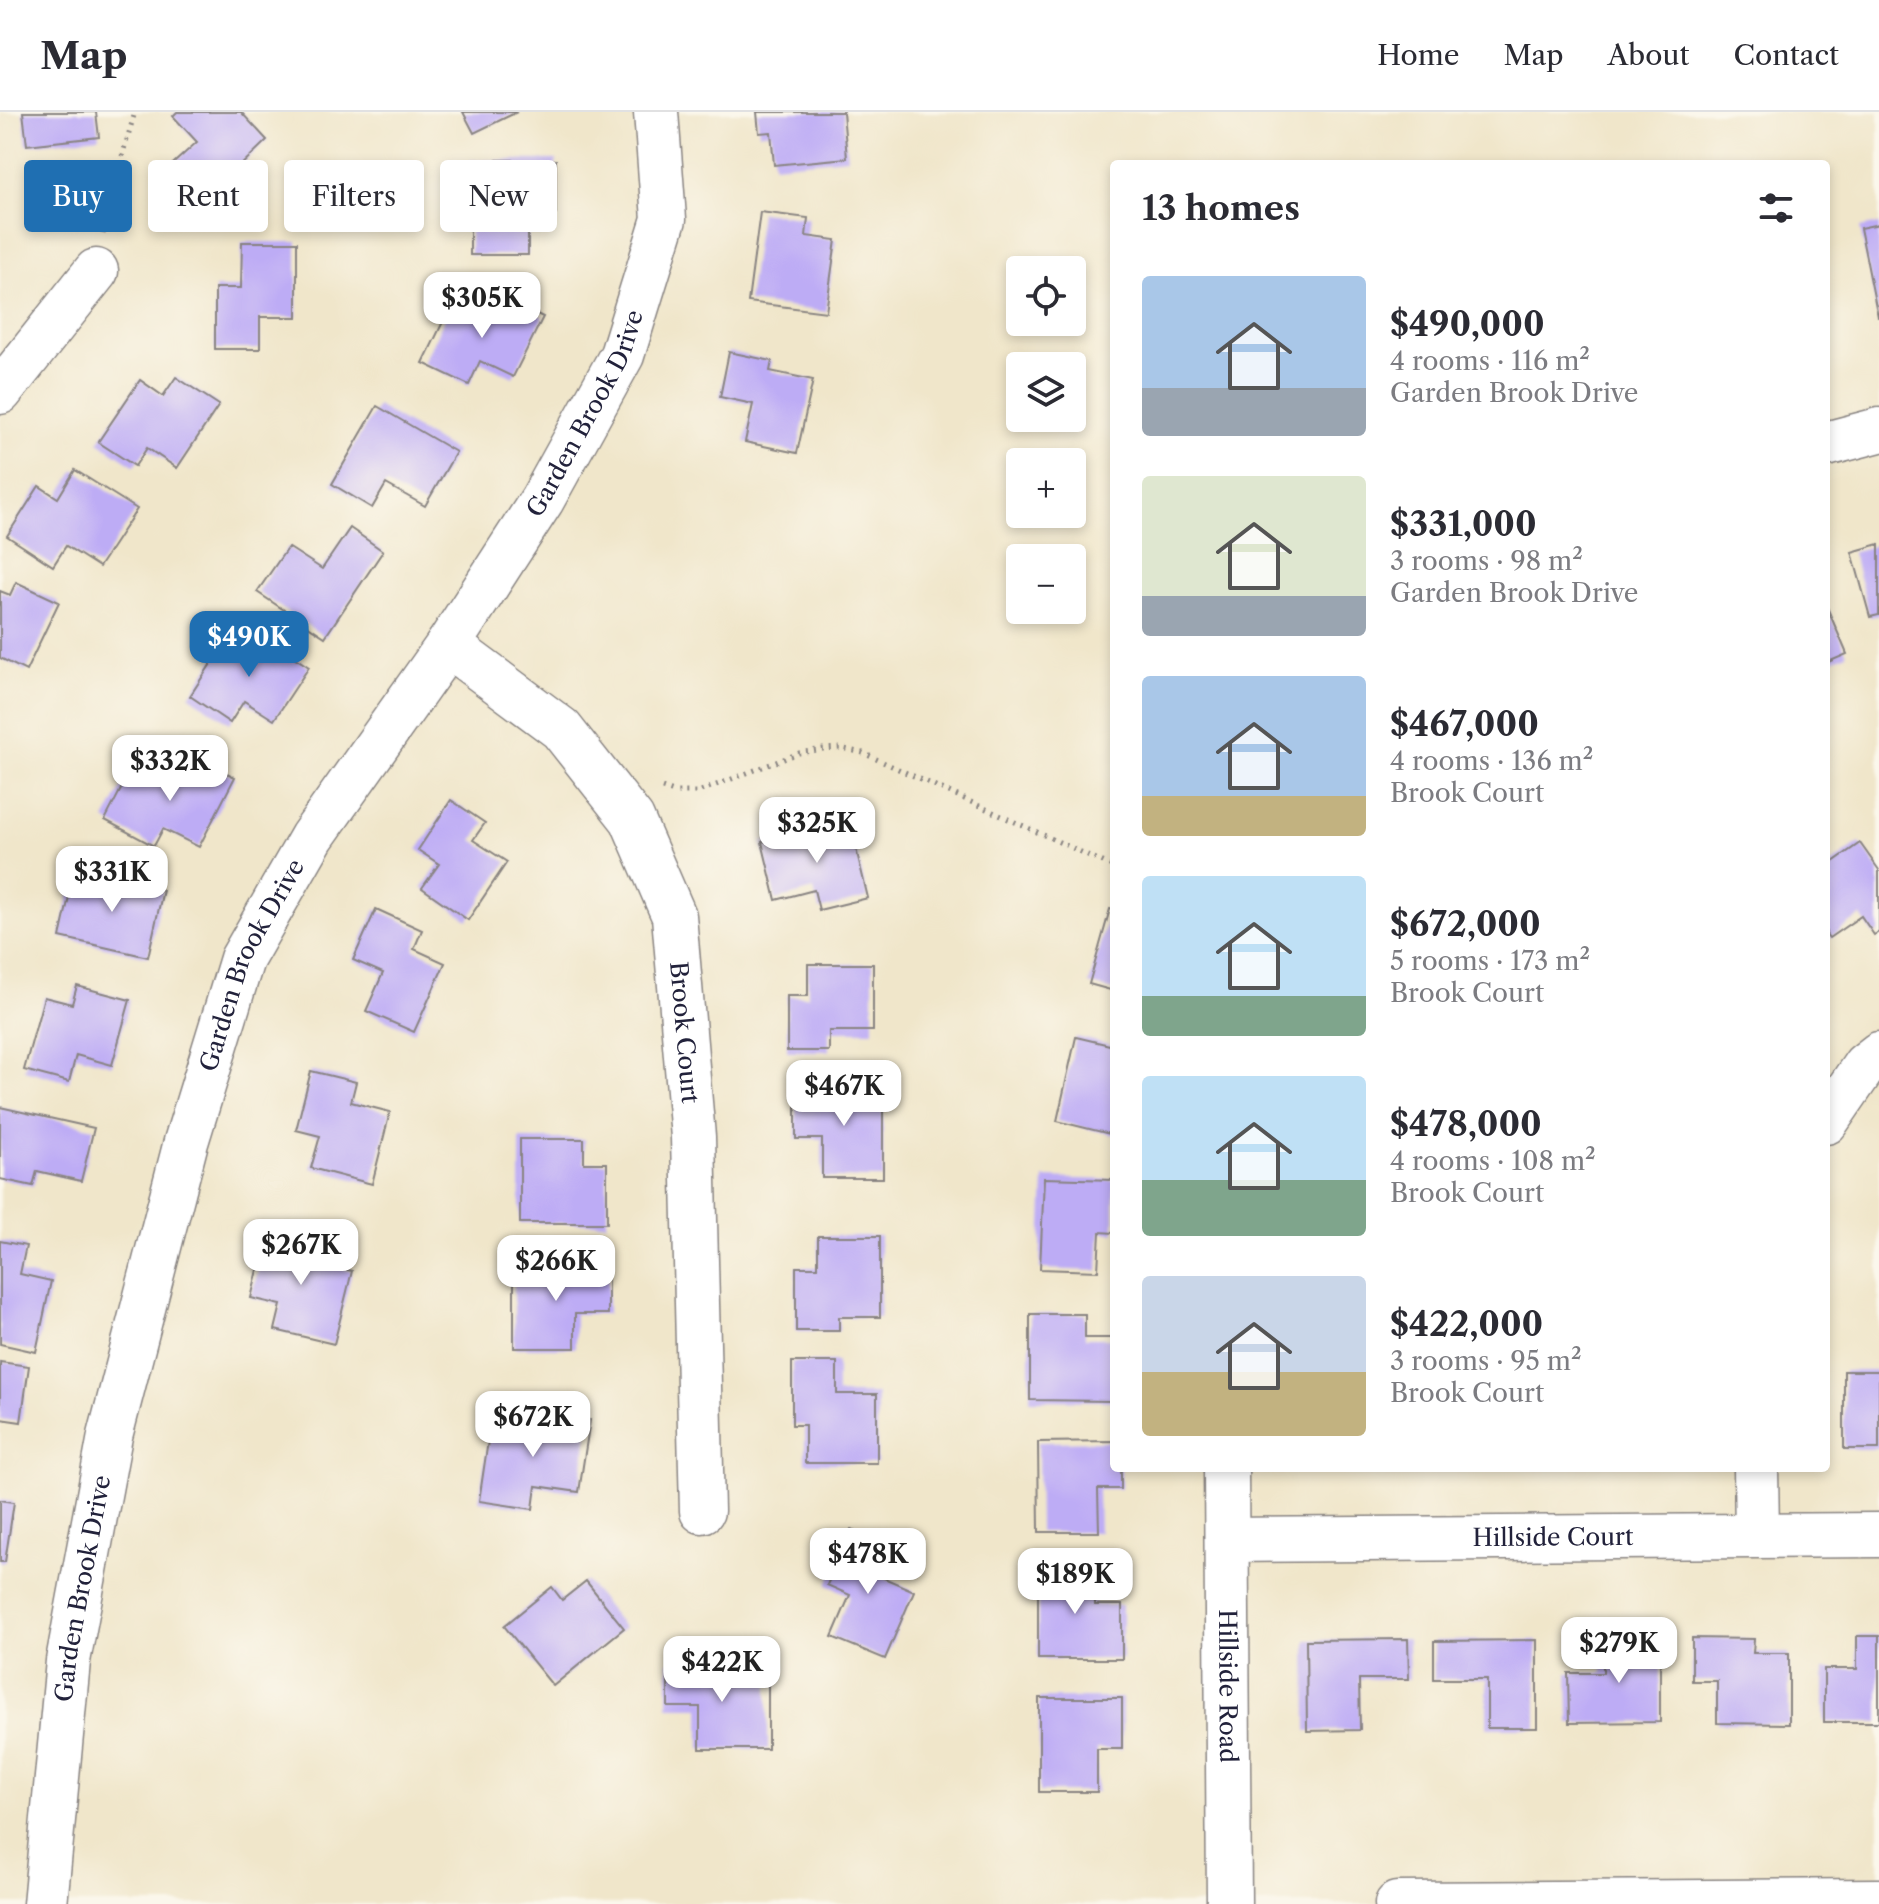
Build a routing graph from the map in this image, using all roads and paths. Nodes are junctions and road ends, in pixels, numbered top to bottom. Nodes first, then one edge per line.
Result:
1 (135, 112) edge
2 (656, 112) edge
3 (96, 271) joint
4 (0, 392) edge
5 (1879, 430) edge
6 (1830, 443) edge
7 (448, 645) junction
8 (656, 786) dead end
9 (1110, 865) edge
10 (1879, 1054) edge
11 (1830, 1116) edge
12 (1226, 1472) edge
13 (1756, 1472) edge
14 (702, 1511) dead end
15 (1757, 1535) junction
16 (1879, 1535) edge
17 (1227, 1540) junction
18 (1879, 1901) edge
19 (45, 1904) edge
20 (1229, 1904) edge
21 (1397, 1904) edge

1 - 3 path
2 - 7 street, Garden Brook Drive
3 - 4 street
5 - 6 street
7 - 14 street, Brook Court
7 - 19 street, Garden Brook Drive
8 - 9 path
10 - 11 street
12 - 17 street, Hillside Road
13 - 15 street
15 - 16 street, Hillside Court
15 - 17 street, Hillside Court
17 - 20 street, Hillside Road
18 - 21 street

